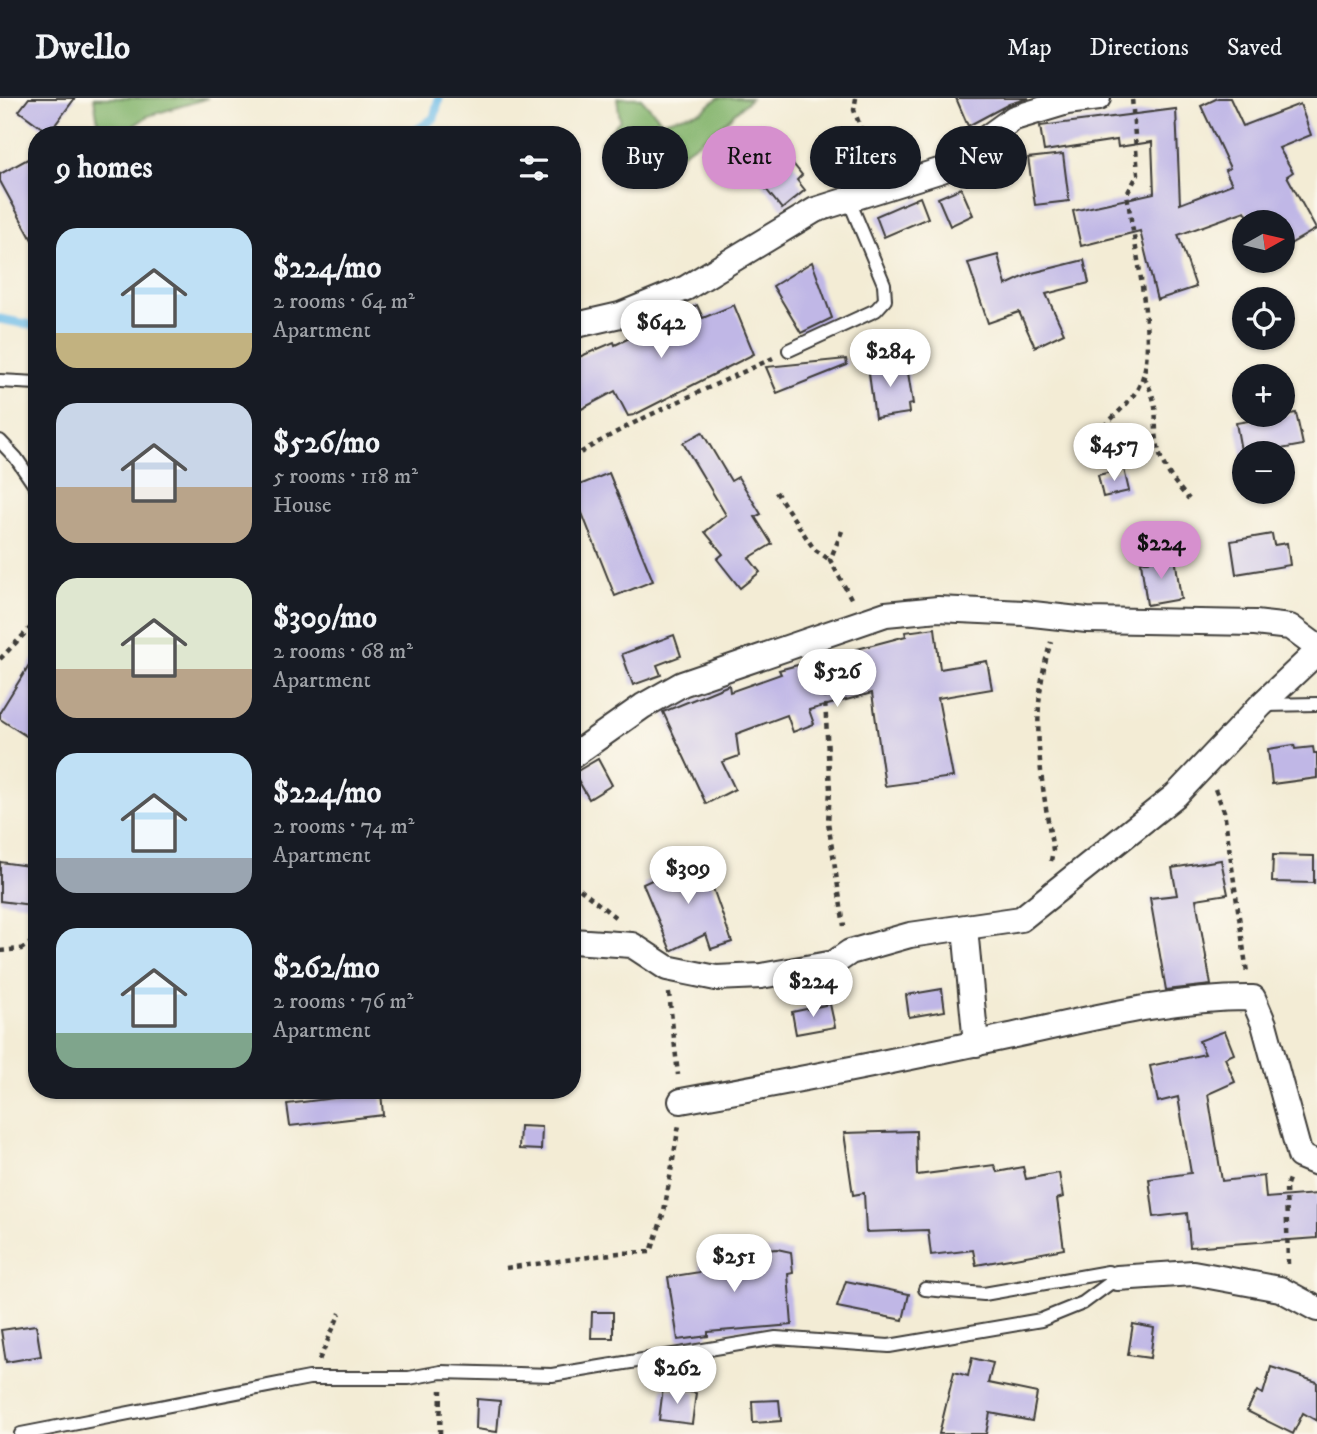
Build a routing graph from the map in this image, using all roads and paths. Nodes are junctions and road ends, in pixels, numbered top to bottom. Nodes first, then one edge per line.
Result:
1 (856, 98) edge
2 (1098, 98) edge
3 (1132, 98) edge
4 (860, 126) edge
5 (921, 176) edge
6 (877, 189) edge
7 (848, 198) junction
8 (581, 324) edge
9 (789, 350) joint
10 (1143, 376) junction
11 (0, 381) edge
12 (28, 383) edge
13 (1104, 426) dead end
14 (0, 441) edge
15 (581, 453) edge
16 (28, 476) edge
17 (776, 492) dead end
18 (1189, 499) dead end
19 (842, 531) dead end
20 (830, 560) junction
21 (1059, 618) junction
22 (865, 622) junction
23 (28, 630) edge
24 (821, 638) junction
25 (1317, 649) edge
26 (0, 659) edge
27 (1317, 704) edge
28 (1261, 705) junction
29 (581, 750) edge
30 (1201, 771) junction
31 (581, 890) edge
32 (1044, 900) junction
33 (965, 928) junction
34 (581, 942) edge
35 (28, 945) edge
36 (632, 945) junction
37 (0, 951) edge
38 (850, 952) junction
39 (667, 968) junction
40 (1253, 998) junction
41 (976, 1044) junction
42 (681, 1101) junction
43 (1308, 1160) edge
44 (506, 1268) dead end
45 (1117, 1278) junction
46 (925, 1289) dead end
47 (1280, 1289) junction
48 (1317, 1309) edge
49 (341, 1313) dead end
50 (441, 1372) junction
51 (309, 1378) junction
52 (21, 1434) edge
53 (440, 1434) edge

1 - 4 path
2 - 5 street
3 - 10 path
6 - 7 street
7 - 8 street
7 - 9 lane
9 - 15 path
10 - 13 path
10 - 18 path
11 - 12 lane
14 - 16 lane
17 - 20 path
19 - 20 path
20 - 22 path
21 - 22 street
21 - 25 street
21 - 32 path
22 - 24 street
23 - 26 path
24 - 29 street
24 - 38 path
25 - 28 street
27 - 28 lane
28 - 30 street
30 - 32 street
30 - 40 path
31 - 36 path
32 - 33 street
33 - 38 street
33 - 41 street
34 - 36 street
35 - 37 path
36 - 39 street
38 - 39 street
39 - 42 path
40 - 41 street
40 - 43 street
41 - 42 street
42 - 44 path
43 - 47 path
45 - 46 lane
45 - 47 street
45 - 50 lane
47 - 48 street
49 - 51 path
50 - 51 lane
50 - 53 path
51 - 52 lane

